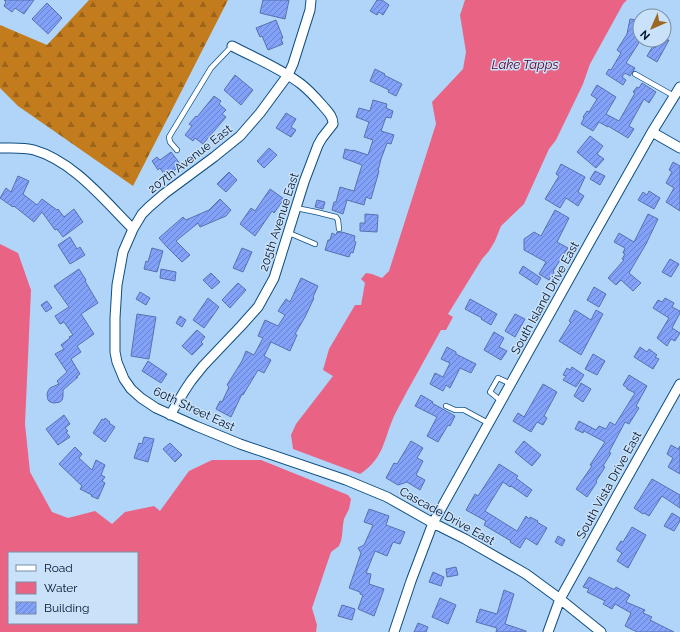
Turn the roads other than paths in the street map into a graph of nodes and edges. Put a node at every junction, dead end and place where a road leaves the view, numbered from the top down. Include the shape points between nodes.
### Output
1 (311, 0) edge
2 (232, 46) joint
3 (635, 74) dead end
4 (288, 75) junction
5 (680, 87) edge
6 (674, 96) junction
7 (652, 132) junction
8 (0, 148) edge
9 (680, 148) edge
10 (177, 150) dead end
11 (296, 208) junction
12 (339, 228) dead end
13 (132, 229) junction
14 (289, 233) junction
15 (315, 244) dead end
16 (511, 384) junction
17 (680, 384) edge
18 (501, 402) junction
19 (446, 406) dead end
20 (170, 415) junction
21 (488, 423) junction
22 (264, 452) joint
23 (433, 523) junction
24 (560, 599) junction
25 (394, 632) edge
26 (548, 632) edge
27 (601, 632) edge

1 - 4 street, 207th Avenue East
2 - 4 street
2 - 10 lane via 211,68 169,137
3 - 6 lane
4 - 11 street, 205th Avenue East via 314,96 333,120 333,124 318,145
4 - 13 street, 207th Avenue East via 240,136 154,202
5 - 6 street, South Island Drive East
6 - 7 street, South Island Drive East
7 - 9 street
7 - 16 street, South Island Drive East
8 - 13 street via 33,150 54,158 74,171
11 - 12 lane via 336,217
11 - 14 street, 205th Avenue East
13 - 20 street, 60th Street East via 117,285 117,362 131,389
14 - 15 lane
14 - 20 street, 205th Avenue East via 274,278 258,306 203,366
16 - 18 street, South Island Drive East
16 - 18 lane via 498,378 490,392
17 - 24 street, South Vista Drive East
18 - 21 street, South Island Drive East
19 - 21 lane via 464,410
20 - 22 street, 60th Street East
21 - 23 street, South Island Drive East
22 - 23 street, Cascade Drive East via 375,491
23 - 24 street, Cascade Drive East via 526,574
23 - 25 street, South Island Drive East
24 - 26 street, South Vista Drive East
24 - 27 street, Cascade Drive East

